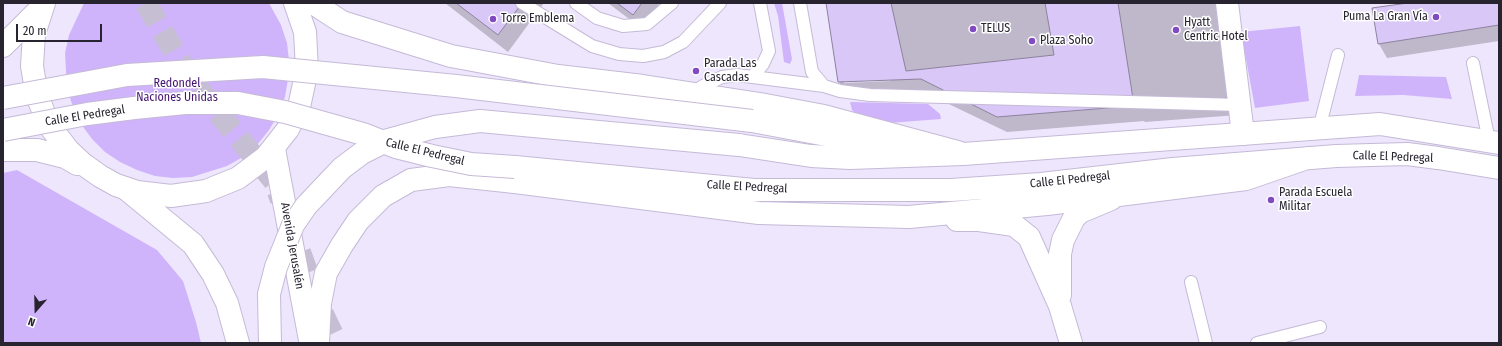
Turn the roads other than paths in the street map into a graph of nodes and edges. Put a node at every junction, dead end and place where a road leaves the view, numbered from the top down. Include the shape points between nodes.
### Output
1 (295, 3) edge
2 (313, 3) edge
3 (522, 3) edge
4 (576, 3) edge
5 (672, 3) edge
6 (720, 3) edge
7 (760, 3) edge
8 (800, 3) edge
9 (1227, 3) edge
10 (43, 4) edge
11 (3, 46) edge
12 (1338, 55) dead end
13 (1473, 63) dead end
14 (752, 77) junction
15 (824, 86) junction
16 (693, 93) junction
17 (3, 98) edge
18 (1240, 105) junction
19 (294, 118) junction
20 (1319, 129) junction
21 (3, 130) edge
22 (1243, 134) junction
23 (1494, 142) edge
24 (274, 148) junction
25 (3, 150) edge
26 (963, 154) junction
27 (1307, 158) junction
28 (1499, 168) edge
29 (100, 176) junction
30 (515, 182) junction
31 (125, 188) junction
32 (1121, 195) junction
33 (909, 218) junction
34 (1191, 282) dead end
35 (1060, 306) junction
36 (1320, 327) dead end
37 (238, 343) edge
38 (270, 343) edge
39 (311, 343) edge
40 (318, 343) edge
41 (1071, 343) edge
42 (1206, 343) edge
43 (1257, 343) edge

1 - 19 main road via 305,32 307,63 304,88
2 - 16 main road via 342,22 451,56 558,76
3 - 6 lane via 592,46 619,54 644,56 664,52 683,42
4 - 5 lane via 597,18 623,26 648,24
7 - 14 lane via 769,51 763,64
8 - 15 lane via 812,72
9 - 18 main road
10 - 11 main road
10 - 29 main road via 36,25 32,55 37,96 49,125 61,142 83,164
12 - 20 lane
13 - 23 lane
14 - 15 lane
14 - 16 lane via 722,77
15 - 18 lane via 870,95
16 - 26 main road via 824,116
17 - 26 main road, bridge via 127,75 263,67 456,86 752,122 896,149
18 - 22 main road
19 - 24 main road
19 - 30 main road via 326,134 427,164
20 - 22 main road
20 - 23 main road via 1380,124
21 - 27 main road, Calle El Pedregal, bridge via 134,108 185,103 238,103 285,112 363,134 396,147 471,164 754,190 951,190 1041,184 1173,169
22 - 26 main road
24 - 31 main road via 257,165 238,178 206,191 160,195
24 - 39 main road, Avenida Jerusalén
25 - 29 main road via 37,150 65,157
26 - 38 main road, bridge via 850,158 480,120 435,127 388,140 362,153 342,168 306,206 294,225 276,267 270,294
27 - 28 main road, Calle El Pedregal via 1407,154
27 - 32 main road via 1246,179
29 - 31 main road
30 - 33 main road via 759,213
30 - 40 main road via 449,175 411,180 383,196 358,221 326,273 320,303
31 - 37 main road via 193,244 213,274 228,304
32 - 33 main road
32 - 35 main road via 1080,212 1074,218 1063,240 1060,254
33 - 35 main road via 943,221 979,220 1014,225 1029,237
34 - 42 lane
35 - 41 main road
36 - 43 lane

